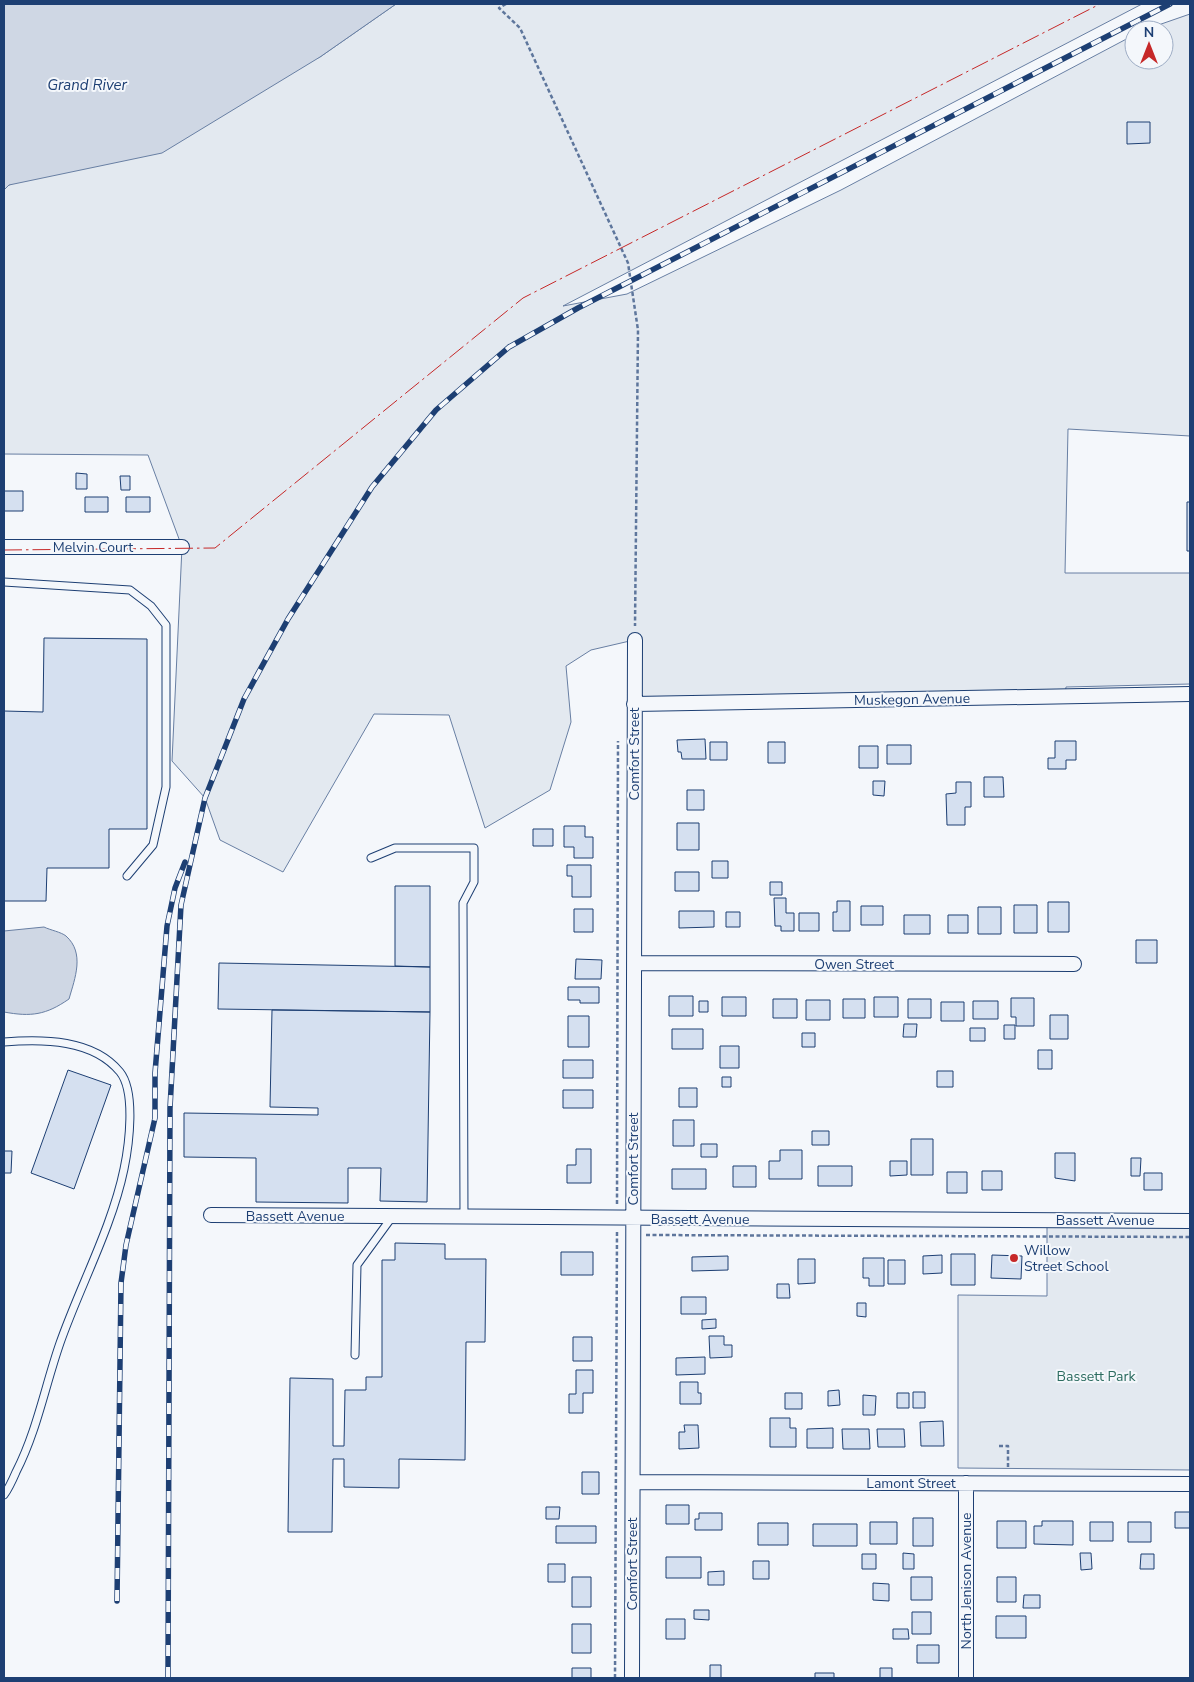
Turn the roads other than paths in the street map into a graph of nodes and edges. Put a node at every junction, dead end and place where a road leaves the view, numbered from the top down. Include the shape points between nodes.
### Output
1 (4, 547) edge
2 (182, 547) dead end
3 (4, 582) edge
4 (635, 640) road end
5 (1190, 694) edge
6 (634, 704) junction
7 (371, 858) dead end
8 (127, 876) dead end
9 (634, 963) junction
10 (1074, 964) dead end
11 (4, 1042) edge
12 (210, 1215) dead end
13 (392, 1217) junction
14 (464, 1217) junction
15 (633, 1219) junction
16 (1190, 1221) edge
17 (355, 1355) dead end
18 (633, 1482) junction
19 (966, 1483) junction
20 (1190, 1484) edge
21 (4, 1495) edge
22 (632, 1678) edge
23 (966, 1678) edge

1 - 2 street, Melvin Court
3 - 8 lane via 130,590 151,606 166,625 166,787 152,845
4 - 6 street, Comfort Street
5 - 6 street, Muskegon Avenue
6 - 9 street, Comfort Street
7 - 14 lane via 396,848 474,848 474,882 464,903
9 - 10 street, Owen Street
9 - 15 street, Comfort Street
11 - 21 lane via 55,1042 98,1053 121,1073 127,1091 130,1126 124,1170 104,1231 60,1343 28,1449
12 - 13 street, Bassett Avenue
13 - 14 street, Bassett Avenue
13 - 17 lane via 357,1265
14 - 15 street, Bassett Avenue
15 - 16 street, Bassett Avenue
15 - 18 street, Comfort Street
18 - 19 street, Lamont Street
18 - 22 street, Comfort Street
19 - 20 street, Lamont Street
19 - 23 street, North Jenison Avenue

